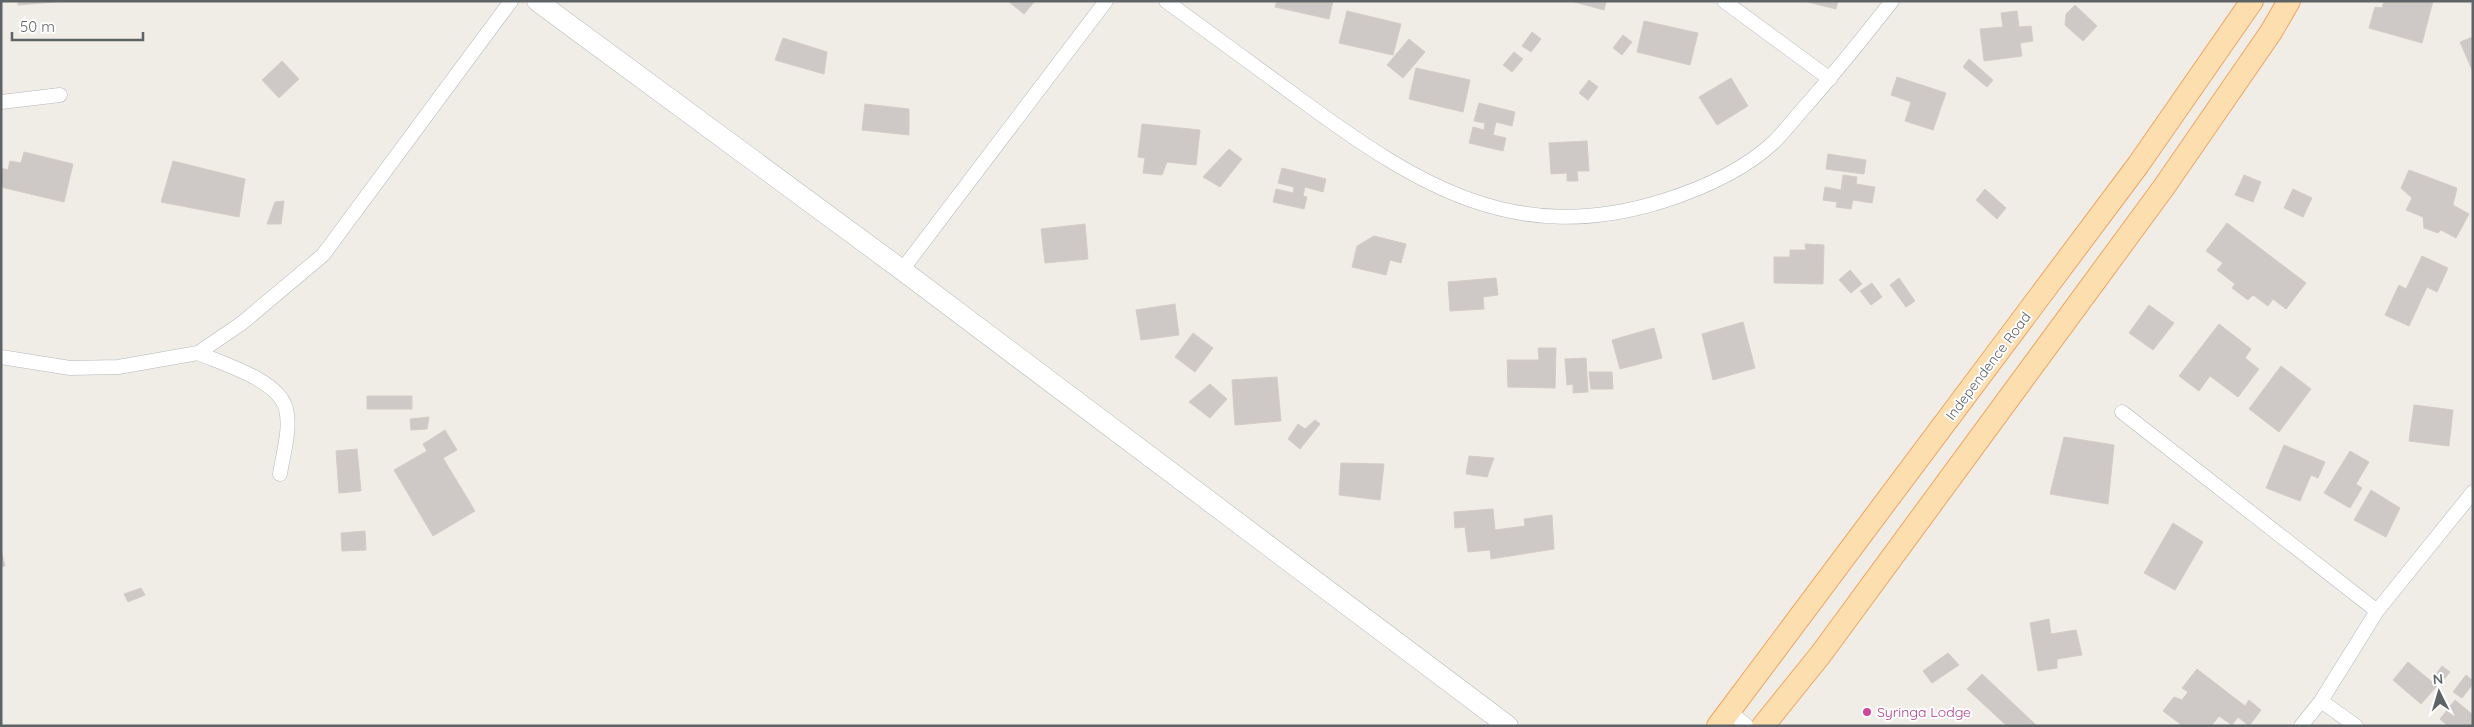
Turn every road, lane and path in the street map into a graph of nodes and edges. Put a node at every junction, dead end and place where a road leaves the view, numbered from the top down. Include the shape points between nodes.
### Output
1 (510, 1) edge
2 (537, 1) edge
3 (1106, 1) edge
4 (1166, 1) edge
5 (1724, 1) edge
6 (1892, 1) edge
7 (2252, 1) edge
8 (2289, 1) edge
9 (1830, 79) junction
10 (60, 95) dead end
11 (1, 102) edge
12 (902, 270) junction
13 (198, 353) junction
14 (1, 357) edge
15 (2122, 412) dead end
16 (280, 474) dead end
17 (2473, 492) edge
18 (2377, 611) junction
19 (2322, 701) junction
20 (1723, 718) edge
21 (1508, 726) edge
22 (1747, 726) edge
23 (1763, 726) edge
24 (2301, 726) edge
25 (2356, 726) edge

1 - 13 street via 323,255 242,323
2 - 12 street
3 - 12 street
4 - 9 street via 1371,149 1429,184 1473,202 1517,214 1601,216 1643,207 1703,186 1746,163 1774,142
5 - 9 street
6 - 9 street
7 - 20 main road, Independence Road via 2138,165
8 - 23 main road via 2164,187 1822,654
10 - 11 street
12 - 21 street
13 - 14 street via 108,367 70,368
13 - 16 street via 264,382 278,392 286,409 287,428
15 - 18 street
17 - 18 street
18 - 19 street
19 - 24 street
19 - 25 street
20 - 22 street

